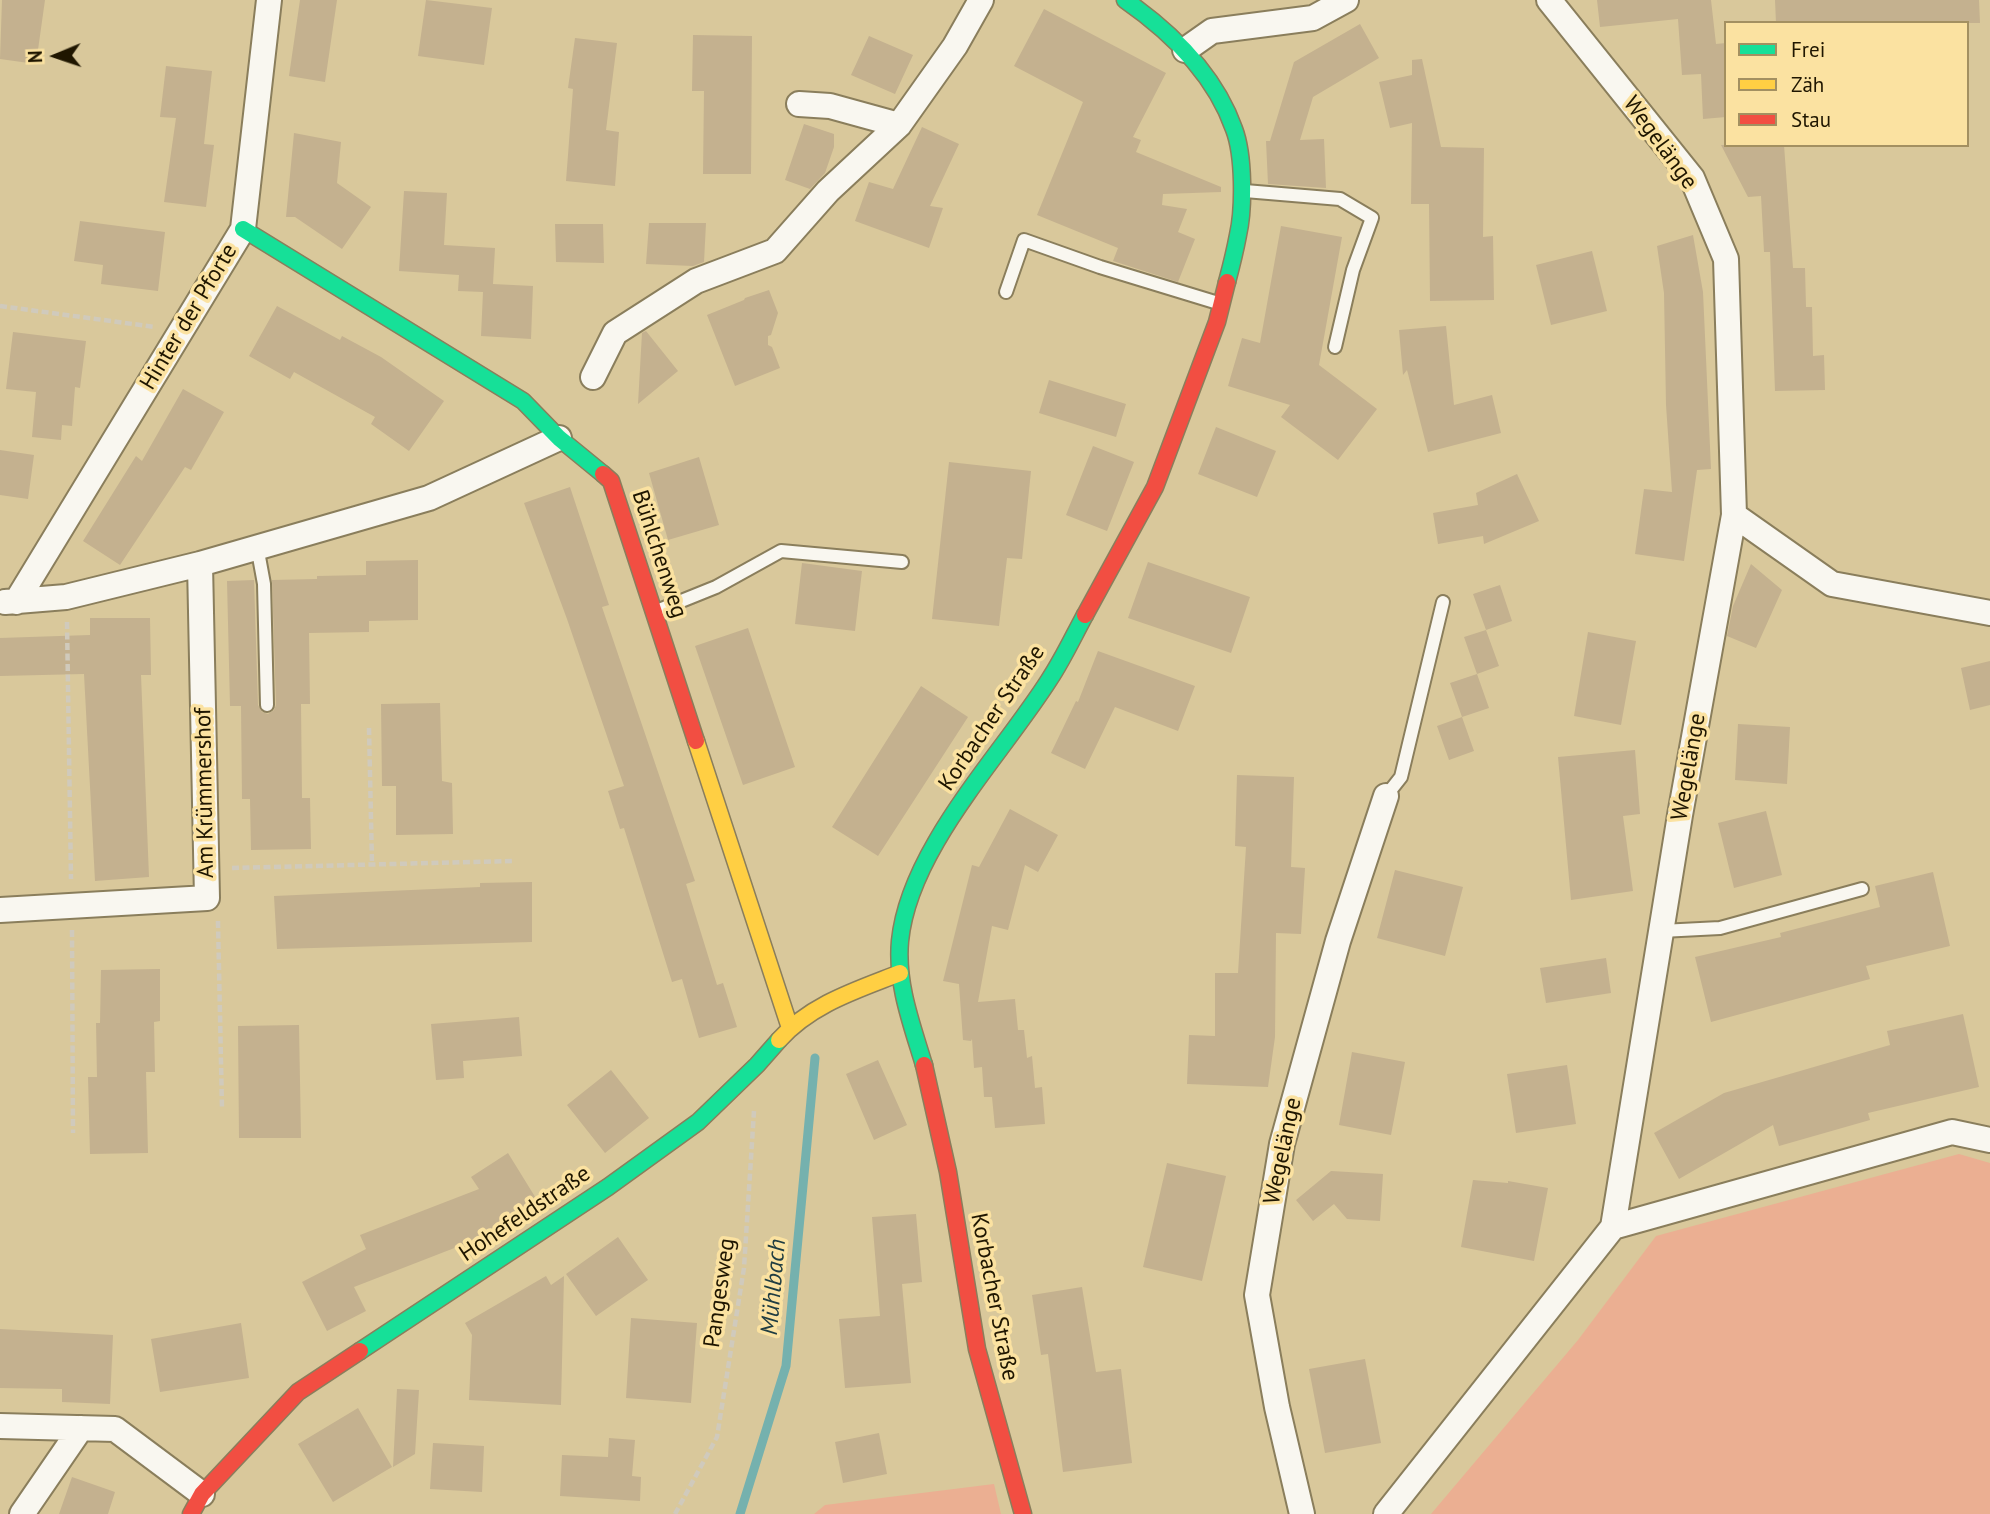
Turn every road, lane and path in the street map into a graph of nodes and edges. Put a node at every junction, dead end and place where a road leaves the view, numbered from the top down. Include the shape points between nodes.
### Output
1 (269, 0) edge
2 (981, 0) edge
3 (1125, 0) edge
4 (1346, 0) edge
5 (1549, 0) edge
6 (1185, 50) junction
7 (799, 104) dead end
8 (899, 125) junction
9 (1241, 191) junction
10 (243, 229) junction
11 (1006, 292) dead end
12 (1222, 304) junction
13 (0, 306) edge
14 (178, 336) junction
15 (1335, 347) dead end
16 (593, 377) dead end
17 (559, 438) junction
18 (1734, 515) junction
19 (257, 546) junction
20 (902, 562) dead end
21 (200, 564) junction
22 (66, 597) junction
23 (8, 602) edge
24 (1443, 602) dead end
25 (654, 612) junction
26 (1990, 613) edge
27 (267, 705) dead end
28 (369, 728) dead end
29 (1386, 796) joint
30 (512, 861) dead end
31 (372, 864) junction
32 (206, 868) junction
33 (1863, 889) dead end
34 (207, 898) junction
35 (71, 906) junction
36 (0, 910) edge
37 (1661, 931) junction
38 (900, 973) junction
39 (790, 1028) junction
40 (757, 1065) junction
41 (222, 1108) dead end
42 (74, 1133) dead end
43 (1990, 1140) edge
44 (1613, 1227) junction
45 (0, 1426) edge
46 (81, 1428) junction
47 (196, 1504) edge
48 (22, 1514) edge
49 (676, 1514) edge
50 (1023, 1514) edge
51 (1302, 1514) edge
52 (1386, 1514) edge

1 - 10 street, Hinter der Pforte
2 - 8 street
3 - 6 street, Korbacher Straße
4 - 6 street via 1313,18 1212,31
5 - 18 street, Wegelänge via 1692,178 1726,259
6 - 9 street, Korbacher Straße via 1213,86 1235,130
7 - 8 street via 830,106
8 - 16 street via 828,191 775,251 696,281 615,333
9 - 12 street, Korbacher Straße via 1239,233
9 - 15 lane via 1340,199 1372,218 1353,270
10 - 14 street, Hinter der Pforte
10 - 17 street, Bühlchenweg via 523,401
11 - 12 lane via 1024,240
12 - 38 street, Korbacher Straße via 1155,487 1050,679 933,845 908,900
13 - 14 path via 162,328
14 - 23 street, Hinter der Pforte
17 - 19 street via 429,498
17 - 25 street, Bühlchenweg via 611,481
18 - 26 street via 1832,584
18 - 37 street, Wegelänge
19 - 21 street
19 - 27 lane via 264,584
20 - 25 lane via 781,551 716,587
21 - 22 street
21 - 32 street, Am Krümmershof
22 - 23 street
22 - 35 path
24 - 29 lane via 1401,777
25 - 39 street, Bühlchenweg
28 - 31 path
29 - 51 street, Wegelänge via 1338,941 1282,1144 1256,1295
30 - 31 path
31 - 32 path
32 - 34 street, Am Krümmershof
33 - 37 lane via 1720,928
34 - 35 street, Am Krümmershof
34 - 41 path via 218,917
35 - 36 street, Am Krümmershof
35 - 42 path
37 - 44 street, Wegelänge
38 - 39 street, Hohefeldstraße via 826,1003
38 - 50 street, Korbacher Straße via 948,1172 977,1349
39 - 40 street, Hohefeldstraße
40 - 47 street, Hohefeldstraße via 698,1122 608,1187 298,1392
40 - 49 path, Pangesweg via 744,1268 717,1437
43 - 44 street via 1952,1132
44 - 52 street, Wegelänge
45 - 46 street
46 - 47 street via 115,1429
46 - 48 street

